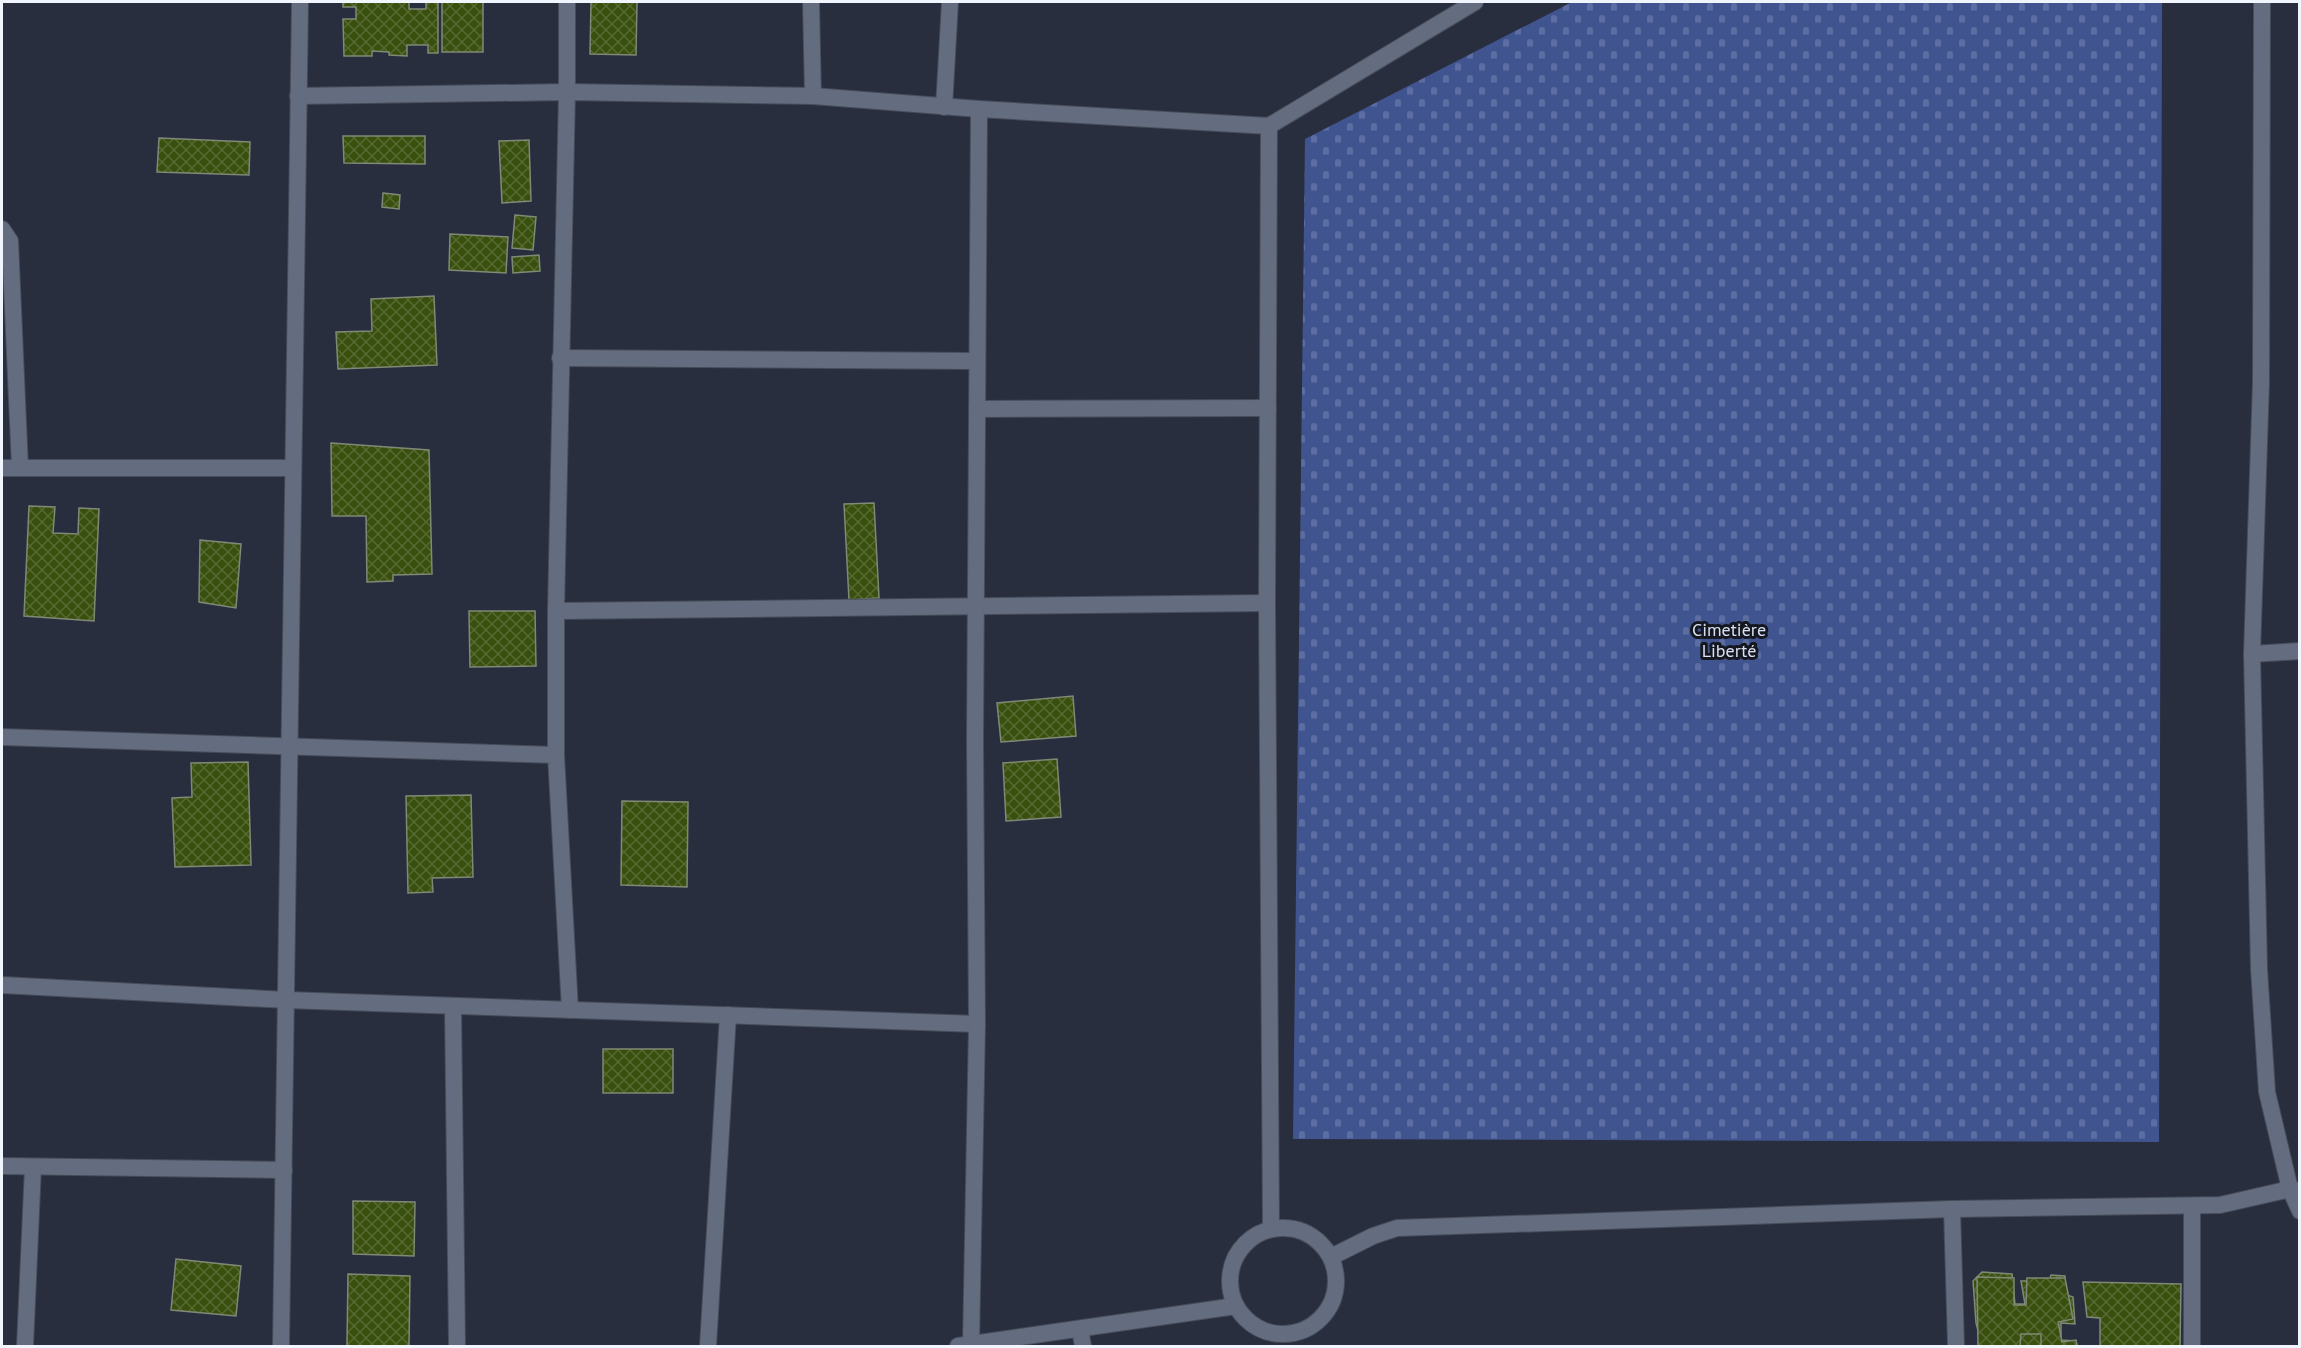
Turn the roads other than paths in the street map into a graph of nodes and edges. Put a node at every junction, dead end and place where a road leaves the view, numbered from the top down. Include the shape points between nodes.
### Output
1 (300, 2) edge
2 (567, 2) edge
3 (812, 2) edge
4 (950, 2) edge
5 (1475, 2) edge
6 (2262, 2) edge
7 (567, 92) junction
8 (298, 96) junction
9 (813, 96) junction
10 (944, 107) junction
11 (979, 109) junction
12 (1269, 126) junction
13 (2, 229) edge
14 (560, 358) junction
15 (978, 361) junction
16 (1268, 408) junction
17 (977, 409) junction
18 (2, 468) edge
19 (20, 468) junction
20 (294, 468) junction
21 (1267, 603) junction
22 (976, 607) junction
23 (556, 611) junction
24 (2300, 651) edge
25 (2252, 654) junction
26 (2, 737) edge
27 (288, 747) junction
28 (556, 755) junction
29 (2, 985) edge
30 (286, 1000) junction
31 (453, 1006) junction
32 (570, 1010) junction
33 (728, 1015) junction
34 (977, 1024) junction
35 (2, 1166) edge
36 (33, 1167) junction
37 (284, 1170) junction
38 (2295, 1190) edge
39 (2192, 1206) junction
40 (1952, 1209) junction
41 (2300, 1210) edge
42 (1271, 1229) junction
43 (1331, 1257) junction
44 (1236, 1306) junction
45 (1082, 1339) edge
46 (1298, 1340) edge
47 (965, 1346) edge
48 (25, 1347) edge
49 (282, 1347) edge
50 (457, 1347) edge
51 (708, 1347) edge
52 (1956, 1347) edge
53 (2192, 1347) edge

1 - 8 street
2 - 7 street
3 - 9 street
4 - 10 street
5 - 12 street
6 - 25 street via 2260,382
7 - 8 street
7 - 9 street
7 - 14 street
8 - 20 street
9 - 10 street
10 - 11 street
11 - 12 street
11 - 15 street
12 - 16 street
13 - 19 street via 10,241
14 - 15 street
14 - 23 street
15 - 17 street
16 - 17 street
16 - 21 street
17 - 22 street
18 - 19 street
19 - 20 street
20 - 27 street
21 - 22 street
21 - 42 street
22 - 23 street
22 - 34 street
23 - 28 street
24 - 25 street
25 - 38 street via 2259,969 2267,1092
26 - 27 street
27 - 28 street
27 - 30 street
28 - 32 street
29 - 30 street
30 - 31 street
30 - 37 street
31 - 32 street
31 - 50 street
32 - 33 street
33 - 34 street
33 - 51 street
34 - 47 street
35 - 36 street
36 - 37 street
36 - 48 street
37 - 49 street
38 - 39 street via 2220,1205
38 - 41 street
39 - 40 street
39 - 53 street
40 - 43 street via 1397,1228
40 - 52 street
42 - 43 street via 1286,1228 1312,1236
42 - 44 street via 1247,1242 1235,1259 1230,1279
43 - 46 street via 1337,1284 1335,1298 1329,1310
44 - 45 street
44 - 46 street via 1254,1327
45 - 47 street

